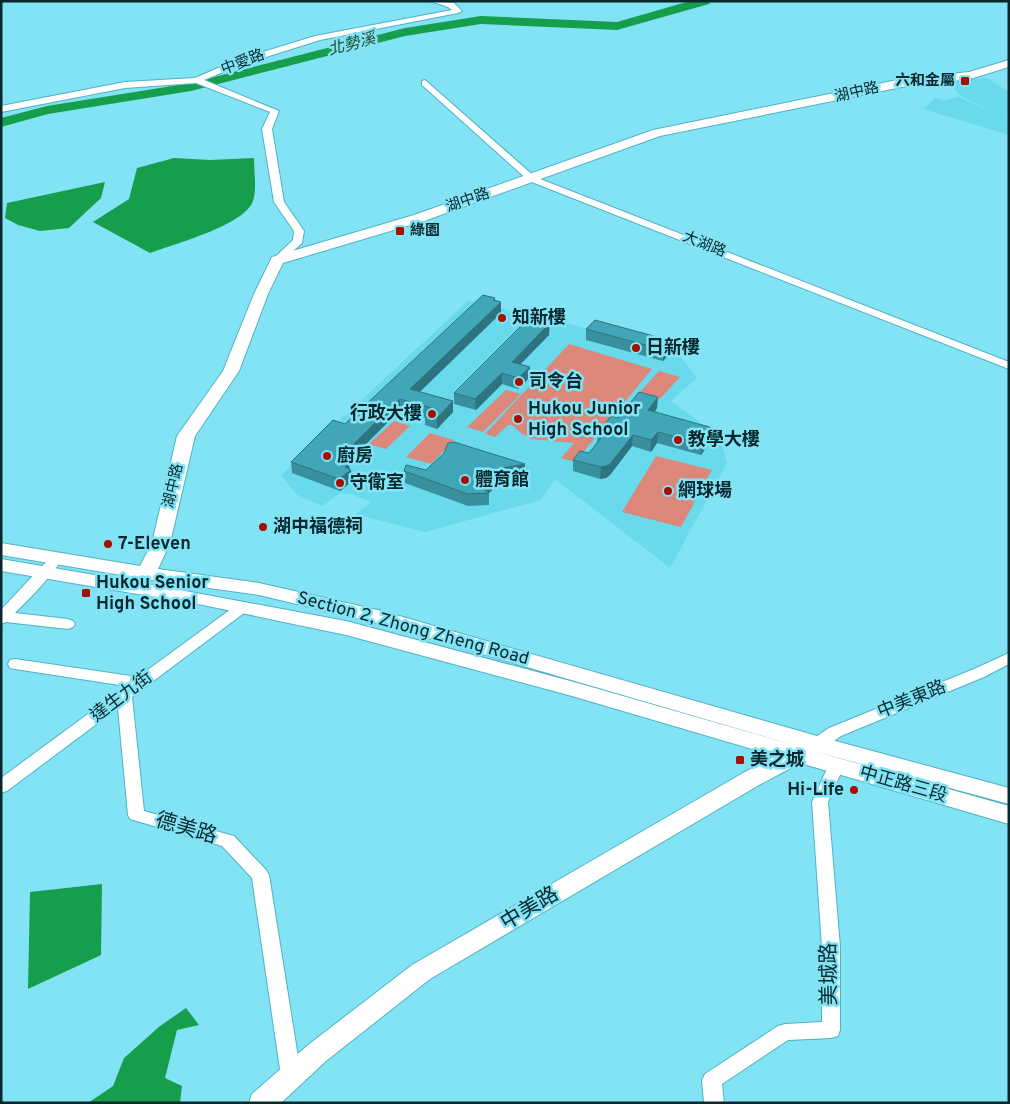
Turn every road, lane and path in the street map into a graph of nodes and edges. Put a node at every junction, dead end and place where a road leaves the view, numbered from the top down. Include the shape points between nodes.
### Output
1 (434, 1) edge
2 (1009, 63) edge
3 (197, 80) junction
4 (425, 83) dead end
5 (1, 109) edge
6 (532, 179) junction
7 (277, 260) junction
8 (1009, 366) edge
9 (1, 549) edge
10 (1, 565) edge
11 (51, 565) junction
12 (140, 580) junction
13 (244, 607) junction
14 (2, 618) edge
15 (68, 624) dead end
16 (1009, 658) edge
17 (15, 664) dead end
18 (141, 682) junction
19 (124, 694) junction
20 (808, 750) junction
21 (836, 766) junction
22 (5, 782) edge
23 (1009, 796) edge
24 (1009, 815) edge
25 (291, 1076) junction
26 (262, 1103) edge
27 (714, 1103) edge

1 - 3 street, 中愛路 via 450,4 458,10 318,38 237,63
2 - 6 street, 湖中路 via 970,75 902,83 657,133
3 - 5 street, 中愛路 via 126,85
3 - 7 street via 275,111 268,129 279,202 299,231 298,241
4 - 6 street, 大湖路
6 - 7 street, 湖中路 via 419,218
6 - 8 street, 大湖路
7 - 12 street, 湖中路 via 231,371 186,436 161,543
9 - 11 street, Section 2, Zhong Zheng Road
10 - 11 street, Section 2, Zhong Zheng Road
11 - 12 street, Section 2, Zhong Zheng Road
11 - 14 street
12 - 13 street, Section 2, Zhong Zheng Road
12 - 20 main road, Section 2, Zhong Zheng Road via 259,589 382,618
13 - 18 street, 達生九街
13 - 20 street, Section 2, Zhong Zheng Road via 346,628
14 - 15 street
16 - 20 street, 中美東路 via 835,732
17 - 18 street
18 - 19 street, 達生九街
19 - 22 street, 達生九街
19 - 25 street, 德美路 via 136,815 228,841 260,876
20 - 21 street, 中正路三段
20 - 23 street
20 - 25 street, 中美路 via 751,779 421,972
21 - 24 street, 中正路三段
21 - 27 street, 美城路 via 820,802 830,938 831,1030 785,1032 712,1080
25 - 26 street, 中美路

